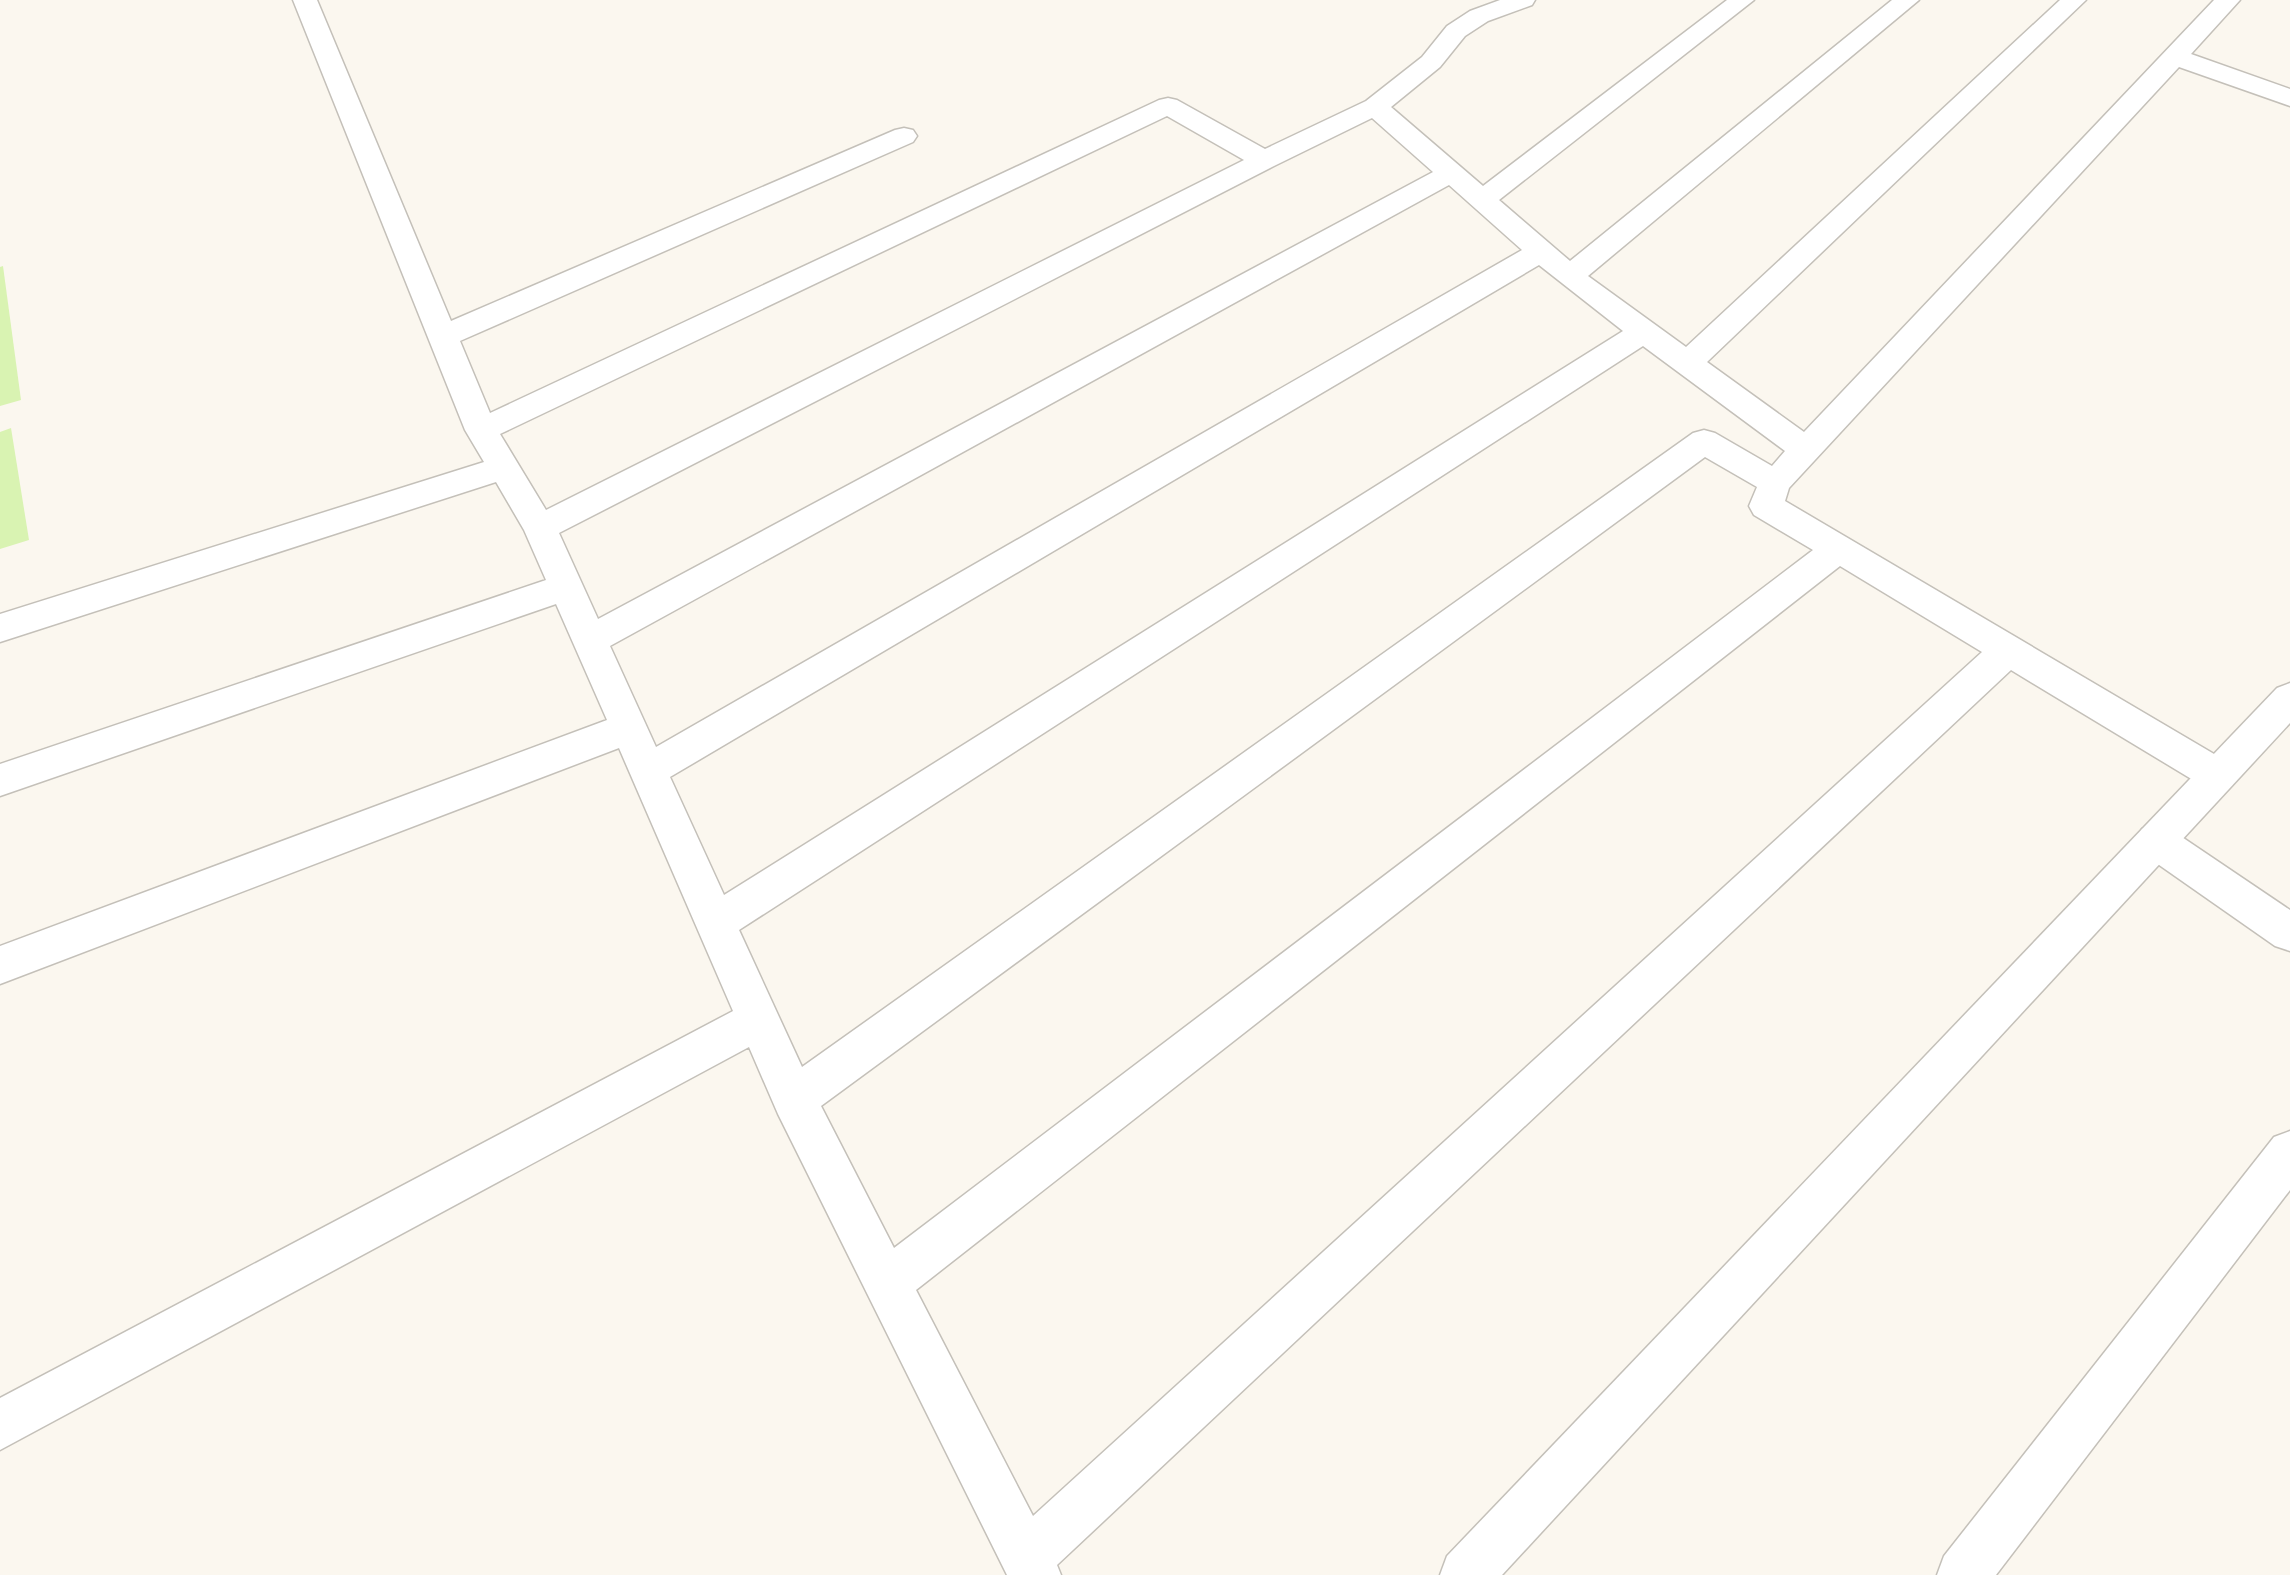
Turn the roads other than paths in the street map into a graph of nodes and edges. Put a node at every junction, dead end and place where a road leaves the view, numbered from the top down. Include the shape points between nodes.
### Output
1 (305, 0) edge
2 (1523, 0) edge
3 (1742, 0) edge
4 (1907, 0) edge
5 (2074, 0) edge
6 (2228, 0) edge
7 (2175, 57) junction
8 (2290, 98) edge
9 (1374, 107) junction
10 (904, 136) dead end
11 (1264, 160) junction
12 (1451, 173) junction
13 (1482, 200) junction
14 (1541, 251) junction
15 (1570, 276) junction
16 (1644, 331) junction
17 (443, 336) junction
18 (1688, 363) junction
19 (481, 430) junction
20 (1806, 450) junction
21 (502, 468) junction
22 (1775, 483) junction
23 (540, 527) junction
24 (1838, 549) junction
25 (566, 587) junction
26 (0, 628) edge
27 (590, 640) junction
28 (2008, 650) junction
29 (2290, 698) edge
30 (629, 728) junction
31 (648, 771) junction
32 (2217, 775) junction
33 (0, 780) edge
34 (2156, 841) junction
35 (715, 923) junction
36 (2290, 933) edge
37 (0, 965) edge
38 (759, 1020) junction
39 (794, 1099) junction
40 (2290, 1153) edge
41 (887, 1283) junction
42 (0, 1426) edge
43 (1031, 1567) edge
44 (1466, 1575) edge
45 (1963, 1575) edge

1 - 17 street
2 - 9 street via 1479,16 1456,31 1431,62
3 - 13 street
4 - 15 street
5 - 18 street
6 - 7 street
7 - 8 street
7 - 20 street
9 - 11 street
9 - 12 street
10 - 17 street
11 - 19 street via 1168,106
11 - 23 street
12 - 13 street
12 - 27 street
13 - 14 street
14 - 15 street
14 - 31 street
15 - 16 street
16 - 18 street
16 - 35 street
17 - 19 street
18 - 20 street
19 - 21 street
20 - 22 street
21 - 23 street
21 - 26 street
22 - 24 street via 1766,506
22 - 39 street via 1704,441
23 - 25 street
24 - 28 street
24 - 41 street
25 - 27 street
25 - 33 street
27 - 30 street
28 - 32 street
28 - 43 street
29 - 32 street
30 - 31 street
30 - 37 street
31 - 35 street
32 - 34 street
34 - 36 street
34 - 44 street
35 - 38 street
38 - 39 street
38 - 42 street
39 - 41 street
40 - 45 street
41 - 43 street

